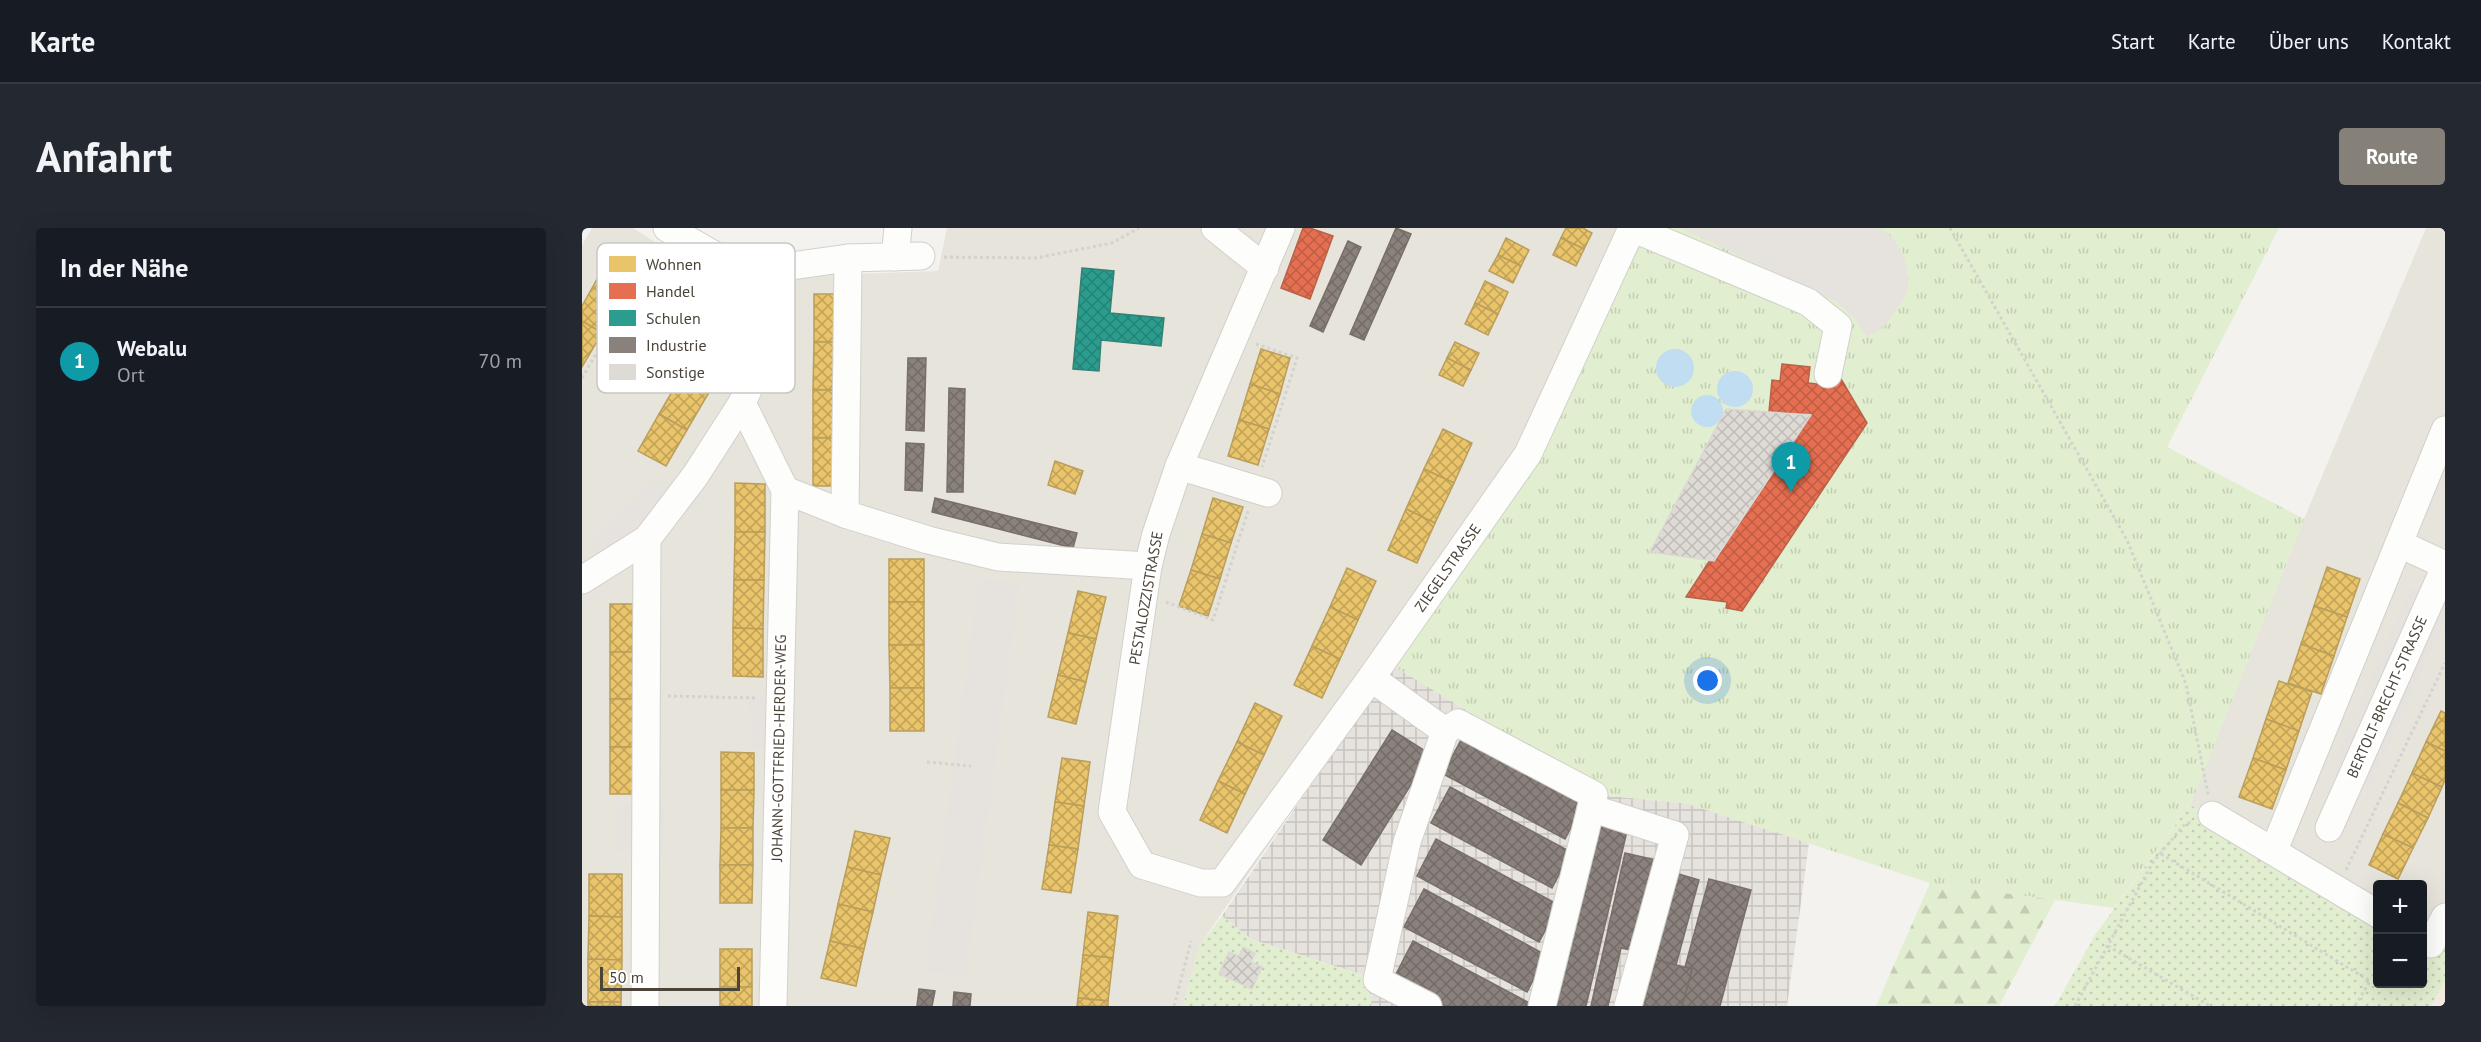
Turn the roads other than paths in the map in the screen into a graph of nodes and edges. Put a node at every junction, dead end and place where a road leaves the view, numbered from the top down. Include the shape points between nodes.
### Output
1 (898, 228) edge
2 (1215, 228) edge
3 (1281, 228) edge
4 (1632, 228) edge
5 (668, 229) edge
6 (693, 243) edge
7 (848, 258) junction
8 (795, 265) edge
9 (1265, 268) junction
10 (1828, 374) dead end
11 (747, 393) edge
12 (742, 403) junction
13 (2445, 430) edge
14 (1179, 466) junction
15 (785, 490) junction
16 (1268, 493) dead end
17 (845, 514) junction
18 (647, 538) junction
19 (2400, 544) junction
20 (1148, 566) junction
21 (2445, 566) edge
22 (582, 580) edge
23 (1371, 678) junction
24 (1445, 731) junction
25 (1591, 808) junction
26 (2212, 815) road end
27 (2329, 828) dead end
28 (2274, 850) junction
29 (1222, 883) joint
30 (2373, 911) edge
31 (2445, 917) edge
32 (2433, 946) edge
33 (645, 1006) edge
34 (773, 1006) edge
35 (1428, 1006) edge
36 (1542, 1006) edge
37 (1628, 1006) edge

1 - 7 street via 908,257
2 - 9 street
3 - 9 street, PESTALOZZISTRASSE
4 - 10 street via 1808,302 1838,326
4 - 23 street, ZIEGELSTRASSE via 1528,454
5 - 6 street
7 - 8 street
7 - 17 street
9 - 14 street, PESTALOZZISTRASSE
11 - 12 street
12 - 15 street
12 - 18 street via 695,476
13 - 19 street
14 - 16 street
14 - 20 street, PESTALOZZISTRASSE
15 - 17 street
15 - 34 street, JOHANN-GOTTFRIED-HERDER-WEG
17 - 20 street via 998,557
18 - 22 street
18 - 33 street
19 - 21 street
19 - 28 street
20 - 29 street, PESTALOZZISTRASSE via 1112,812 1142,865 1201,883
21 - 27 street, BERTOLT-BRECHT-STRASSE
23 - 24 street
23 - 29 street, ZIEGELSTRASSE
24 - 25 street via 1458,723 1594,795
24 - 35 street via 1407,842 1377,980
25 - 36 street
25 - 37 street via 1675,835
26 - 28 street
28 - 30 street
31 - 32 street

